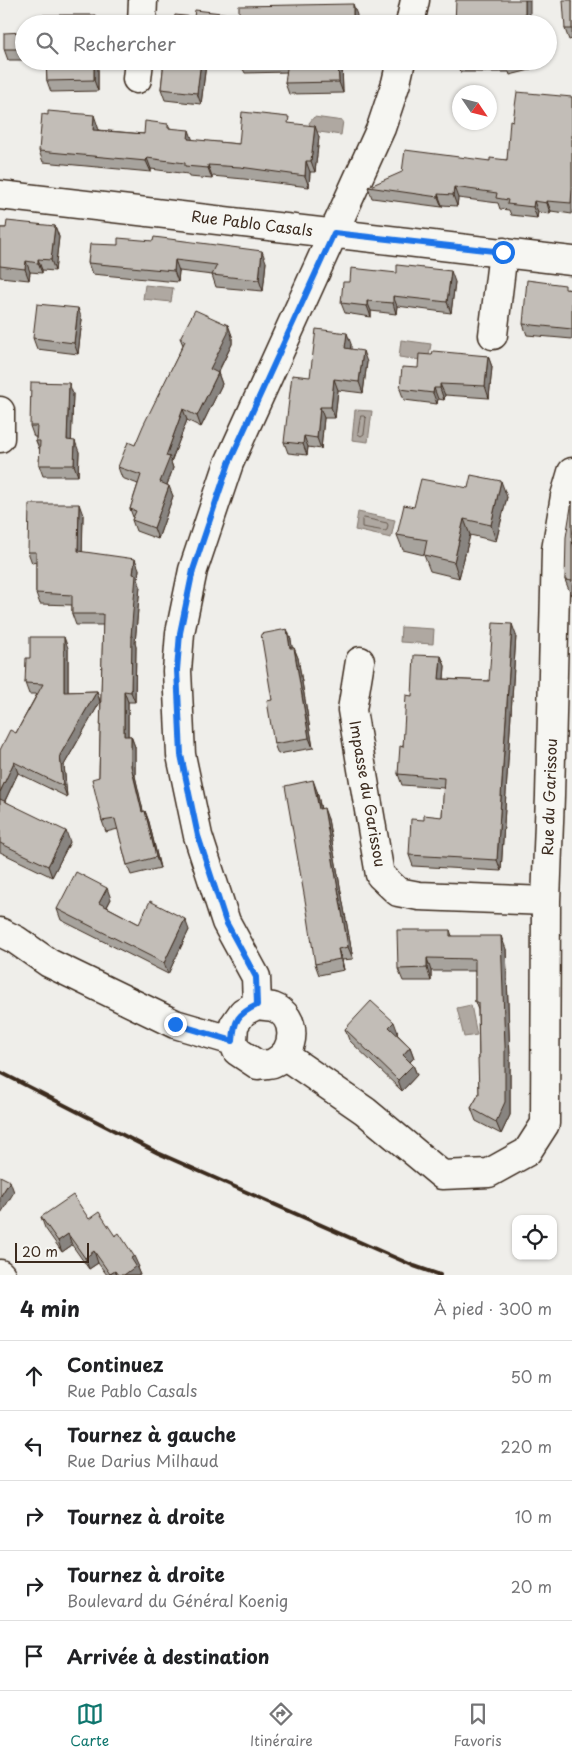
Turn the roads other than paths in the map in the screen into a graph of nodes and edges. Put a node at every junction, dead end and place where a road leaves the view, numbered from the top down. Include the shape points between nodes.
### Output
1 (143, 0) edge
2 (415, 0) edge
3 (142, 15) edge
4 (412, 15) edge
5 (399, 70) edge
6 (0, 195) edge
7 (334, 233) junction
8 (503, 252) junction
9 (572, 261) edge
10 (493, 335) dead end
11 (0, 411) edge
12 (0, 438) edge
13 (572, 472) edge
14 (360, 661) dead end
15 (546, 901) junction
16 (0, 932) edge
17 (257, 1005) junction
18 (233, 1041) junction
19 (284, 1055) junction

1 - 3 street
2 - 4 street
5 - 7 street via 381,128
6 - 7 street, Rue Pablo Casals
7 - 8 street, Rue Pablo Casals
7 - 17 street via 229,463 193,570 180,633 177,670 181,755 198,836 226,922 256,977
8 - 9 street, Rue Pablo Casals
8 - 10 street
11 - 12 street
13 - 15 street, Rue du Garissou via 556,550
14 - 15 street, Impasse du Garissou via 352,710 380,875 398,892 405,894
15 - 19 street, Rue du Garissou via 545,1124 527,1152 489,1173 442,1176 365,1110
16 - 18 street via 49,963 175,1024
17 - 18 street via 243,1012 234,1025
17 - 19 street via 274,1007 286,1017 292,1033
18 - 19 street via 236,1051 258,1065 272,1063

